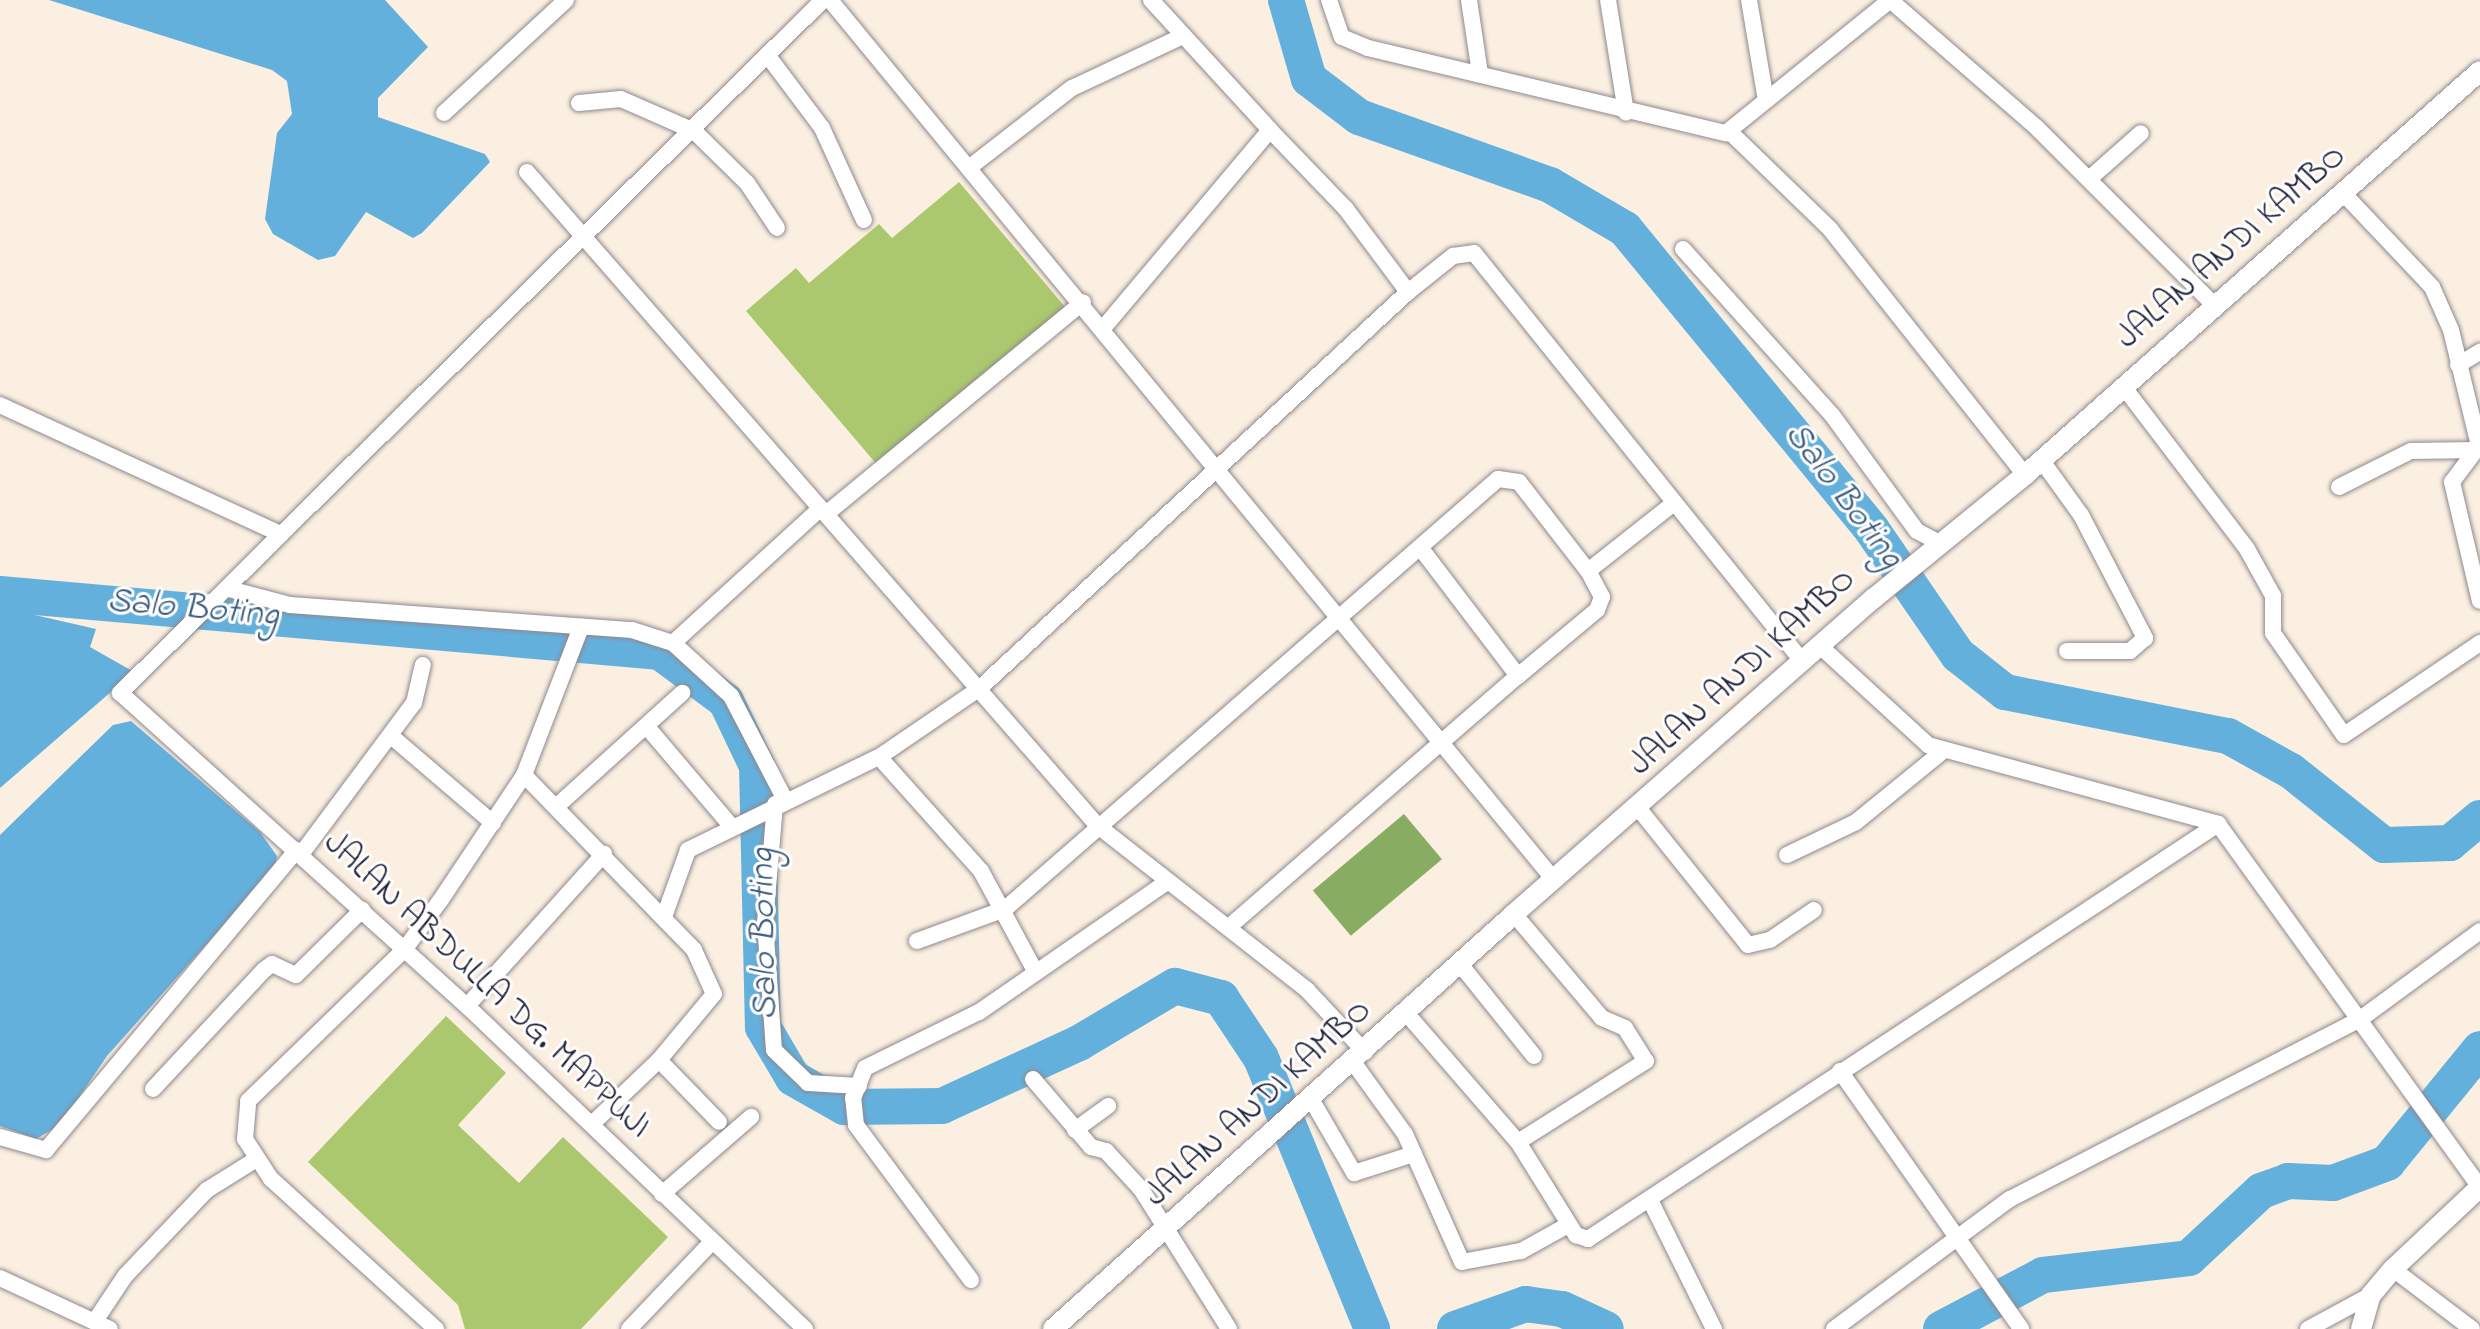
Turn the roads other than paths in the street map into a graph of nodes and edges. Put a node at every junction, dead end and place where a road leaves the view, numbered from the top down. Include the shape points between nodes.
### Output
1 (566, 0) edge
2 (823, 0) edge
3 (830, 0) edge
4 (1151, 0) edge
5 (1329, 0) edge
6 (1469, 0) edge
7 (1608, 0) edge
8 (1749, 0) edge
9 (1890, 0) edge
10 (1183, 36) junction
11 (768, 56) junction
12 (2480, 71) edge
13 (1480, 74) junction
14 (1766, 101) junction
15 (579, 103) dead end
16 (444, 113) dead end
17 (1626, 113) junction
18 (1270, 130) junction
19 (694, 131) junction
20 (1730, 132) junction
21 (2141, 133) dead end
22 (970, 167) junction
23 (527, 172) dead end
24 (2089, 179) junction
25 (2345, 195) junction
26 (864, 220) dead end
27 (777, 228) dead end
28 (586, 234) junction
29 (1683, 249) dead end
30 (1408, 292) junction
31 (1083, 302) junction
32 (2215, 306) junction
33 (1104, 327) junction
34 (2480, 352) edge
35 (2458, 365) junction
36 (2123, 386) junction
37 (0, 405) edge
38 (2478, 450) edge
39 (2042, 461) junction
40 (1217, 465) junction
41 (2025, 475) junction
42 (2339, 487) dead end
43 (1674, 503) junction
44 (824, 511) junction
45 (281, 534) junction
46 (1934, 547) junction
47 (1422, 550) junction
48 (1588, 571) junction
49 (227, 592) junction
50 (2480, 601) edge
51 (1345, 618) junction
52 (580, 631) junction
53 (673, 643) junction
54 (2480, 643) edge
55 (1820, 646) junction
56 (2067, 651) dead end
57 (1802, 661) junction
58 (423, 665) dead end
59 (1518, 676) junction
60 (980, 688) junction
61 (682, 693) dead end
62 (648, 728) junction
63 (391, 736) junction
64 (1444, 741) junction
65 (1943, 751) junction
66 (879, 757) junction
67 (524, 775) junction
68 (776, 803) junction
69 (557, 806) junction
70 (1639, 809) junction
71 (493, 823) junction
72 (738, 824) junction
73 (2218, 824) junction
74 (1098, 826) junction
75 (300, 852) junction
76 (604, 854) junction
77 (1787, 855) dead end
78 (1554, 880) junction
79 (1167, 882) junction
80 (1005, 909) junction
81 (362, 910) junction
82 (1814, 910) dead end
83 (665, 914) junction
84 (1514, 914) junction
85 (1230, 926) junction
86 (2480, 931) edge
87 (917, 941) dead end
88 (404, 950) junction
89 (1460, 964) junction
90 (1034, 969) junction
91 (467, 1006) junction
92 (1407, 1014) junction
93 (2359, 1020) junction
94 (1534, 1056) dead end
95 (1359, 1057) junction
96 (659, 1060) junction
97 (1840, 1071) junction
98 (1033, 1079) dead end
99 (153, 1089) dead end
100 (856, 1092) junction
101 (1311, 1099) junction
102 (1108, 1106) dead end
103 (751, 1117) dead end
104 (719, 1122) dead end
105 (592, 1124) junction
106 (1075, 1130) junction
107 (0, 1137) edge
108 (1518, 1142) junction
109 (1414, 1154) junction
110 (255, 1160) junction
111 (2480, 1187) edge
112 (662, 1194) junction
113 (1650, 1200) junction
114 (1568, 1225) junction
115 (1169, 1228) junction
116 (1955, 1234) junction
117 (711, 1243) junction
118 (2393, 1269) junction
119 (0, 1278) edge
120 (971, 1280) dead end
121 (2371, 1295) junction
122 (102, 1325) edge
123 (436, 1329) edge
124 (629, 1329) edge
125 (805, 1329) edge
126 (1053, 1329) edge
127 (1229, 1329) edge
128 (1714, 1329) edge
129 (1834, 1329) edge
130 (2021, 1329) edge
131 (2308, 1329) edge
132 (2361, 1329) edge
133 (2472, 1329) edge

1 - 16 street
2 - 11 street
3 - 22 street
4 - 10 street
5 - 13 street via 1334,25 1350,41
6 - 13 street
7 - 17 street
8 - 14 street
9 - 14 street
9 - 24 street
10 - 18 street
10 - 22 street via 1072,88
11 - 19 street
11 - 26 street via 822,128
12 - 25 street, JALAN ANDI KAMBO
13 - 17 street
14 - 20 street
15 - 19 street via 621,99
17 - 20 street
18 - 30 street via 1346,209
18 - 33 street
19 - 27 street via 747,183
19 - 28 street
20 - 41 street via 1830,229
21 - 24 street
22 - 31 street
23 - 28 street
24 - 32 street
25 - 32 street, JALAN ANDI KAMBO
25 - 35 street via 2432,287
28 - 44 street
28 - 45 street
29 - 46 street via 1832,415
30 - 40 street
30 - 43 street via 1461,252 1474,253
31 - 33 street
31 - 44 street
32 - 36 street, JALAN ANDI KAMBO
33 - 40 street
34 - 35 street
35 - 38 street
36 - 39 street, JALAN ANDI KAMBO
36 - 54 street via 2247,549 2273,596 2273,633 2344,735
37 - 45 street
38 - 42 street via 2411,451
38 - 50 street via 2452,482
39 - 41 street, JALAN ANDI KAMBO
39 - 56 street via 2144,629 2141,645 2130,651
40 - 51 street
40 - 60 street
41 - 46 street, JALAN ANDI KAMBO
43 - 48 street
43 - 57 street
44 - 53 street
44 - 60 street
45 - 49 street
46 - 55 street, JALAN ANDI KAMBO
47 - 48 street via 1506,476 1532,496
47 - 51 street
47 - 59 street
48 - 59 street via 1602,597 1597,610
49 - 52 street via 290,605
49 - 75 street, JALAN ABDULLA DG. MAPPUJI via 120,693
51 - 64 street
51 - 74 street
52 - 53 street via 632,630
52 - 67 street
53 - 68 street via 731,696
55 - 57 street, JALAN ANDI KAMBO
55 - 65 street via 1918,739
57 - 70 street, JALAN ANDI KAMBO
58 - 63 street via 414,703
59 - 64 street
60 - 66 street
60 - 74 street
61 - 62 street
62 - 69 street
62 - 72 street
63 - 71 street
63 - 75 street
64 - 78 street
64 - 85 street
65 - 73 street
65 - 77 street via 1856,822
66 - 68 street
66 - 80 street via 955,838
67 - 69 street
67 - 71 street
68 - 72 street
68 - 100 street via 765,922 772,1041 808,1083
69 - 76 street
70 - 78 street, JALAN ANDI KAMBO
70 - 82 street via 1748,945 1770,940
71 - 88 street
72 - 83 street via 683,854
73 - 93 street
73 - 97 street
74 - 79 street
74 - 80 street
75 - 81 street, JALAN ABDULLA DG. MAPPUJI
75 - 107 street via 46,1150
76 - 83 street
76 - 91 street
78 - 84 street, JALAN ANDI KAMBO
79 - 85 street
79 - 90 street
80 - 87 street
80 - 90 street
81 - 88 street, JALAN ABDULLA DG. MAPPUJI
81 - 99 street via 296,975 276,965 264,970
83 - 96 street via 694,950 714,994
84 - 89 street, JALAN ANDI KAMBO
84 - 108 street via 1602,1018 1625,1028 1646,1061
85 - 95 street
86 - 93 street
88 - 91 street, JALAN ABDULLA DG. MAPPUJI
88 - 110 street via 264,1079 244,1121
89 - 92 street, JALAN ANDI KAMBO
89 - 94 street
90 - 100 street via 952,1028 865,1068
91 - 105 street, JALAN ABDULLA DG. MAPPUJI
92 - 95 street, JALAN ANDI KAMBO
92 - 108 street
93 - 111 street
93 - 116 street via 2069,1163
95 - 101 street, JALAN ANDI KAMBO
95 - 109 street
96 - 104 street
96 - 105 street
97 - 113 street
97 - 116 street
98 - 106 street
100 - 120 street via 856,1125
101 - 109 street via 1354,1173
101 - 115 street, JALAN ANDI KAMBO
102 - 106 street
103 - 112 street
105 - 112 street, JALAN ABDULLA DG. MAPPUJI
106 - 115 street via 1106,1151
108 - 114 street
109 - 114 street via 1462,1262 1521,1251
110 - 122 street via 207,1190 125,1276
110 - 123 street
111 - 118 street
112 - 117 street, JALAN ABDULLA DG. MAPPUJI
113 - 114 street via 1588,1239
113 - 128 street
115 - 126 street, JALAN ANDI KAMBO
115 - 127 street
116 - 129 street
116 - 130 street
117 - 124 street
117 - 125 street, JALAN ABDULLA DG. MAPPUJI
118 - 121 street
118 - 133 street
119 - 122 street
121 - 131 street
121 - 132 street

